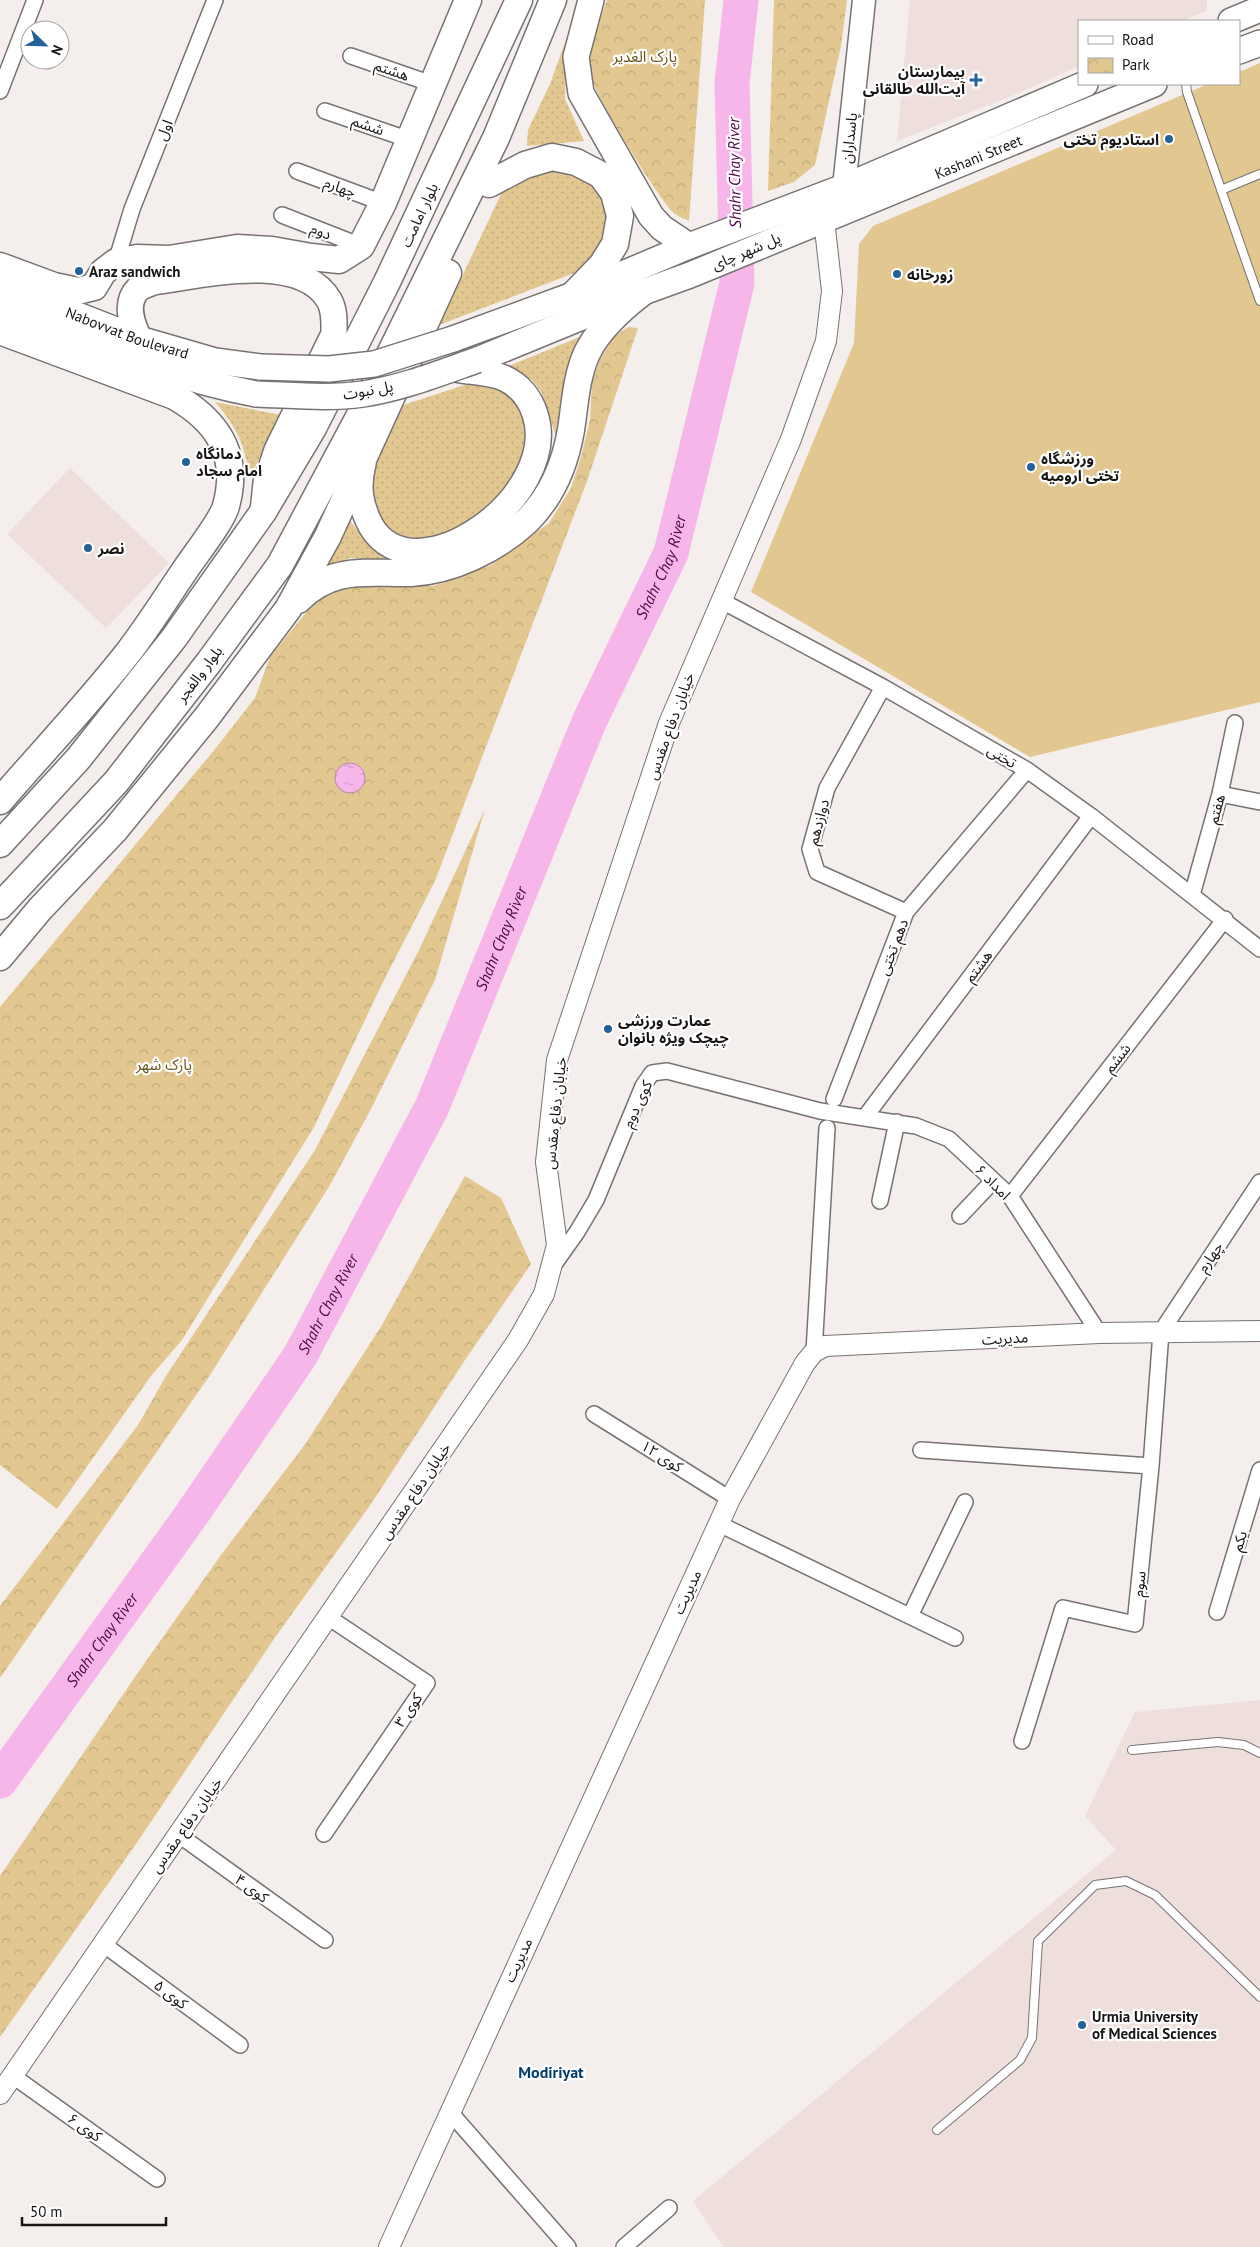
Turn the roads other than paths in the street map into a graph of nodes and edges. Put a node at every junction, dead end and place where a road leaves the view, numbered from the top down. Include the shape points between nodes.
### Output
1 (35, 0) edge
2 (215, 0) edge
3 (468, 0) edge
4 (520, 0) edge
5 (553, 0) edge
6 (592, 0) edge
7 (864, 0) edge
8 (1260, 9) edge
9 (1233, 20) edge
10 (1260, 43) edge
11 (1240, 51) edge
12 (351, 56) dead end
13 (432, 84) junction
14 (1082, 85) edge
15 (1152, 85) edge
16 (1186, 85) edge
17 (0, 91) edge
18 (325, 111) dead end
19 (496, 138) junction
20 (410, 140) junction
21 (297, 171) dead end
22 (1260, 174) edge
23 (489, 184) junction
24 (844, 186) junction
25 (1221, 190) junction
26 (818, 196) joint
27 (383, 203) junction
28 (282, 215) dead end
29 (813, 224) junction
30 (361, 246) junction
31 (689, 246) junction
32 (116, 262) junction
33 (0, 266) edge
34 (0, 285) edge
35 (643, 292) junction
36 (573, 295) junction
37 (1260, 301) edge
38 (0, 310) edge
39 (0, 331) edge
40 (138, 339) junction
41 (260, 367) joint
42 (452, 369) junction
43 (256, 394) joint
44 (365, 454) junction
45 (263, 512) junction
46 (720, 600) junction
47 (288, 609) junction
48 (883, 687) junction
49 (1235, 723) dead end
50 (1026, 770) junction
51 (1220, 794) junction
52 (0, 801) edge
53 (1260, 802) edge
54 (1090, 816) junction
55 (0, 844) edge
56 (1192, 895) junction
57 (0, 906) edge
58 (906, 912) junction
59 (1224, 919) junction
60 (1260, 948) edge
61 (0, 957) edge
62 (831, 1106) junction
63 (864, 1117) junction
64 (897, 1122) junction
65 (827, 1128) dead end
66 (993, 1180) junction
67 (1260, 1182) edge
68 (1010, 1196) junction
69 (880, 1202) dead end
70 (960, 1216) dead end
71 (551, 1268) junction
72 (1260, 1331) edge
73 (1161, 1332) junction
74 (1099, 1334) junction
75 (814, 1352) junction
76 (594, 1414) dead end
77 (921, 1450) dead end
78 (1151, 1466) junction
79 (1260, 1470) edge
80 (730, 1499) junction
81 (965, 1502) dead end
82 (719, 1524) junction
83 (1217, 1612) dead end
84 (910, 1616) junction
85 (328, 1617) junction
86 (955, 1638) dead end
87 (1022, 1741) dead end
88 (1132, 1750) dead end
89 (1260, 1754) edge
90 (324, 1834) dead end
91 (179, 1835) junction
92 (325, 1940) dead end
93 (103, 1944) junction
94 (1260, 1997) edge
95 (240, 2045) dead end
96 (13, 2076) junction
97 (0, 2094) edge
98 (449, 2111) junction
99 (937, 2130) dead end
100 (157, 2179) dead end
101 (669, 2208) dead end
102 (389, 2247) edge
103 (568, 2247) edge
104 (624, 2247) edge

1 - 17 street
2 - 32 street, اول via 132,209
3 - 13 highway
4 - 45 highway, بلوار امامت via 387,282 313,428
5 - 19 highway
6 - 31 main road via 576,57 581,93 651,216 662,228
7 - 24 main road, پاسداران
8 - 9 main road
10 - 11 main road
12 - 13 street, هشتم
13 - 20 highway
14 - 24 main road, Kashani Street
15 - 29 main road, Kashani Street
16 - 25 lane
18 - 20 street, ششم
19 - 23 highway
19 - 57 highway, بلوار والفجر via 360,415 280,565 116,782
20 - 27 highway
21 - 27 street, چهارم
22 - 25 lane
23 - 36 highway via 525,165 552,157 576,162 601,175 614,193 620,216 615,244 602,265
23 - 44 highway
24 - 26 main road, Kashani Street
25 - 37 lane
26 - 31 main road, پل شهر چای
27 - 30 highway
28 - 30 street, دوم
29 - 35 main road, پل شهر چای
29 - 46 street, خیابان دفاع مقدس via 832,290 826,341 791,438
30 - 32 highway via 339,260 237,248 186,258 137,258
31 - 36 main road, پل شهر چای
32 - 33 highway via 103,272 94,287 78,291 54,286
34 - 40 main road, Nabovvat Boulevard
35 - 42 main road, پل نبوت, bridge
35 - 47 highway via 621,309 588,352 579,377 569,437 558,475 546,498 526,522 494,545 445,568 412,573 367,571 331,577 306,591
36 - 41 main road, پل نبوت, bridge via 374,364 329,369
38 - 43 main road, Nabovvat Boulevard via 167,372
39 - 52 highway via 174,396 195,408 224,442 229,459 226,507 208,538 127,654
40 - 41 main road, Nabovvat Boulevard via 215,361
40 - 45 main road via 131,320 131,302 138,289 153,282 248,268 298,277 312,284 329,301 334,316 334,334 277,450 266,483
42 - 43 main road, پل نبوت, bridge via 364,394 326,397
42 - 44 main road via 503,378 528,397 534,411 539,427 533,462 514,498 501,513 473,532 440,547 420,552 396,547 376,534 365,514 358,492
44 - 47 highway via 328,536
45 - 55 highway via 174,638 78,759
46 - 48 street, تختی
46 - 71 street, خیابان دفاع مقدس via 669,723 557,1060 546,1162 557,1244
47 - 61 highway via 207,717 115,830 40,909
48 - 50 street, تختی
48 - 58 street, دوازدهم via 827,788 810,849 817,872
49 - 51 street, هفتم
50 - 54 street, تختی
50 - 58 street, دهم تختی
51 - 53 street
51 - 56 street, هفتم
54 - 56 street, تختی
54 - 63 street, هشتم
56 - 59 street, تختی
58 - 62 street, دهم تختی
59 - 60 street, تختی
59 - 68 street, ششم
62 - 63 street, امداد ۶
62 - 71 street, کوی دوم via 667,1071 652,1073 643,1086 596,1200
63 - 64 street, امداد ۶
64 - 66 street, امداد ۶ via 949,1139
64 - 69 street
65 - 75 street
66 - 68 street, امداد ۶
66 - 70 street
67 - 73 street, چهارم
68 - 74 street, امداد ۶
71 - 85 street, خیابان دفاع مقدس via 544,1294 518,1340
72 - 73 street, مدیریت
73 - 74 street, مدیریت
73 - 78 street, سوم
74 - 75 street, مدیریت via 824,1346
75 - 80 street, مدیریت
76 - 80 street, کوی ۱۲
77 - 78 street
78 - 87 street, سوم via 1135,1624 1063,1608
79 - 83 street, یکم
80 - 82 street, مدیریت
81 - 84 street
82 - 84 street
82 - 98 street, مدیریت
84 - 86 street
85 - 90 street, کوی ۳ via 426,1683
85 - 91 street, خیابان دفاع مقدس
88 - 89 lane via 1218,1742 1244,1745
91 - 92 street, کوی ۴
91 - 93 street, خیابان دفاع مقدس
93 - 95 street, کوی ۵
93 - 96 street, خیابان دفاع مقدس
94 - 99 lane via 1155,1895 1126,1882 1095,1885 1038,1941 1032,2038 1020,2060
96 - 97 street, خیابان دفاع مقدس
96 - 100 street, کوی ۶
98 - 102 street, مدیریت
98 - 103 street
101 - 104 street

